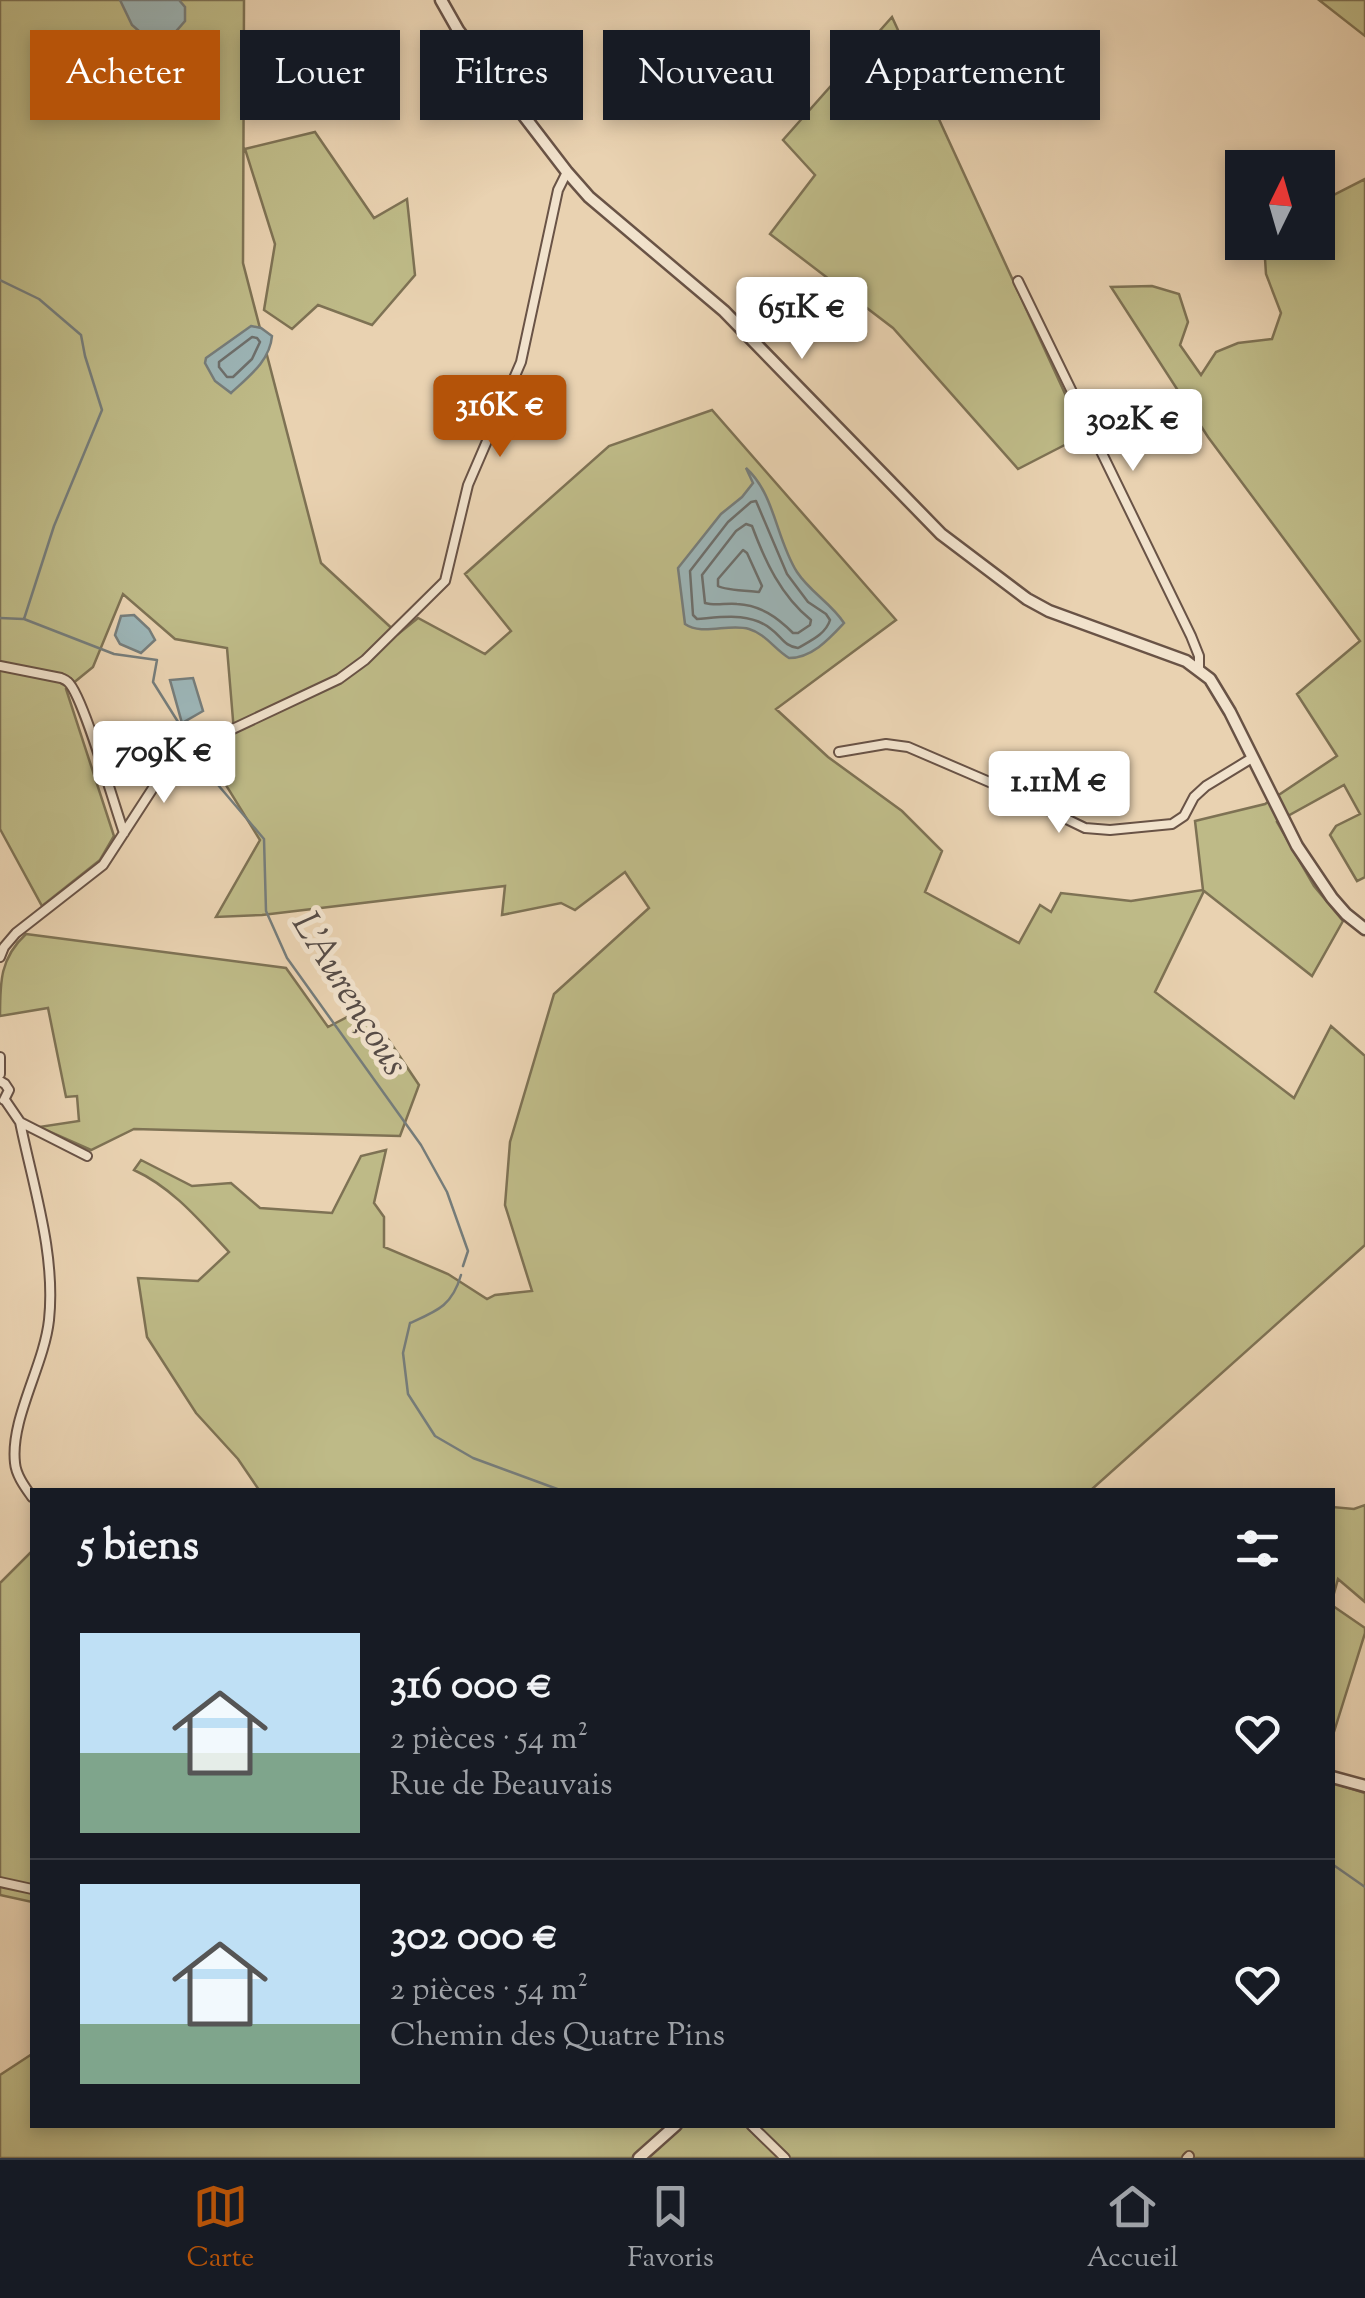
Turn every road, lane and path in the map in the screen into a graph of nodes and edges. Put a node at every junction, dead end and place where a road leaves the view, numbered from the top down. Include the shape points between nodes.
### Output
1 (441, 0) edge
2 (566, 172) junction
3 (1018, 281) dead end
4 (0, 666) edge
5 (1199, 669) junction
6 (838, 752) dead end
7 (1252, 758) junction
8 (124, 833) junction
9 (1365, 929) edge
10 (0, 956) edge
11 (0, 1056) edge
12 (0, 1077) edge
13 (2, 1101) edge
14 (20, 1122) junction
15 (87, 1156) dead end
16 (30, 1494) edge
17 (1335, 1777) edge
18 (1365, 1786) edge
19 (0, 1882) edge
20 (30, 1889) edge
21 (673, 2128) edge
22 (754, 2128) edge
23 (639, 2158) edge
24 (786, 2158) edge

1 - 2 street
2 - 5 street via 724,311 942,534 1049,611
2 - 8 street via 521,362 468,486 445,581 339,679 188,750 166,768
3 - 5 street via 1191,636
4 - 8 street via 68,682
5 - 7 street via 1220,694
6 - 7 street via 908,747 1085,828 1110,830 1172,824 1206,786
7 - 9 street via 1315,874
8 - 10 street via 103,865 16,933
11 - 12 street
12 - 13 street via 8,1090
13 - 14 street
14 - 15 street
14 - 16 street via 52,1281 44,1346 16,1434 15,1465
17 - 18 street
19 - 20 street
21 - 23 street
22 - 24 street

